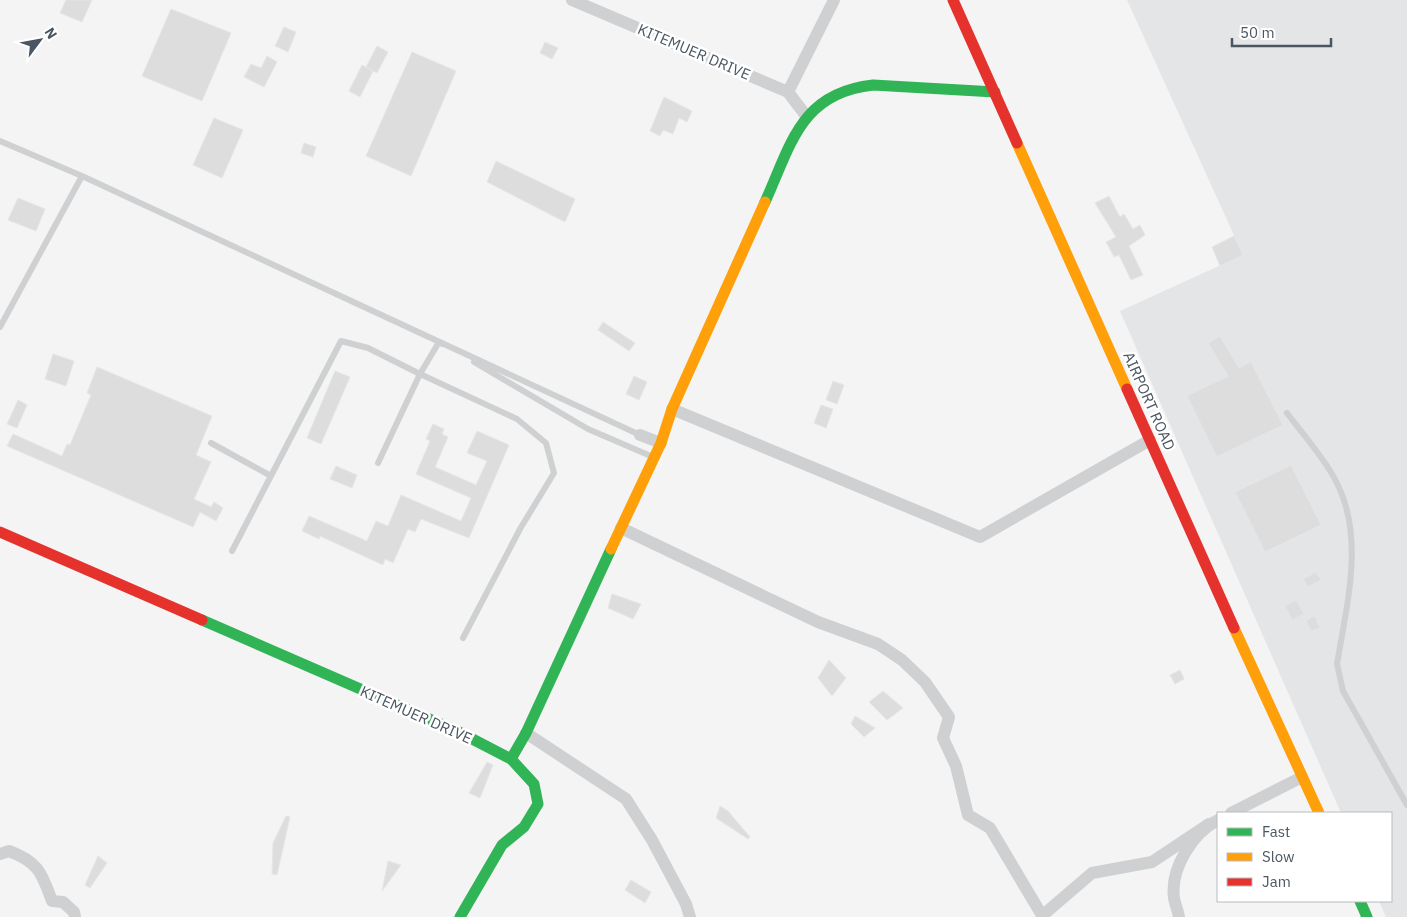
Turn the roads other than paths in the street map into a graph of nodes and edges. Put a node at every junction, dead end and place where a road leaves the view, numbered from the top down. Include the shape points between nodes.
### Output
1 (572, 0) edge
2 (834, 0) edge
3 (953, 0) edge
4 (788, 92) junction
5 (995, 92) junction
6 (807, 117) junction
7 (0, 141) edge
8 (82, 176) junction
9 (0, 327) edge
10 (439, 342) junction
11 (420, 374) junction
12 (672, 409) junction
13 (1287, 413) dead end
14 (640, 435) joint
15 (1150, 440) junction
16 (211, 443) dead end
17 (661, 444) junction
18 (654, 458) junction
19 (378, 463) dead end
20 (271, 476) junction
21 (621, 528) junction
22 (0, 532) edge
23 (232, 551) dead end
24 (463, 638) dead end
25 (526, 733) junction
26 (511, 759) junction
27 (1302, 777) junction
28 (1407, 805) edge
29 (1233, 812) edge
30 (1319, 812) edge
31 (1214, 822) edge
32 (0, 854) edge
33 (1360, 902) edge
34 (1043, 916) edge
35 (75, 917) edge
36 (460, 917) edge
37 (690, 917) edge
38 (1179, 917) edge
39 (1367, 917) edge

1 - 4 street, KITEMUER DRIVE
2 - 4 street
3 - 5 street, AIRPORT ROAD
4 - 6 street, KITEMUER DRIVE
5 - 6 street via 873,85 854,87 820,103
5 - 15 street, AIRPORT ROAD
6 - 12 street via 800,124
7 - 8 lane
8 - 9 lane
8 - 10 lane
10 - 11 lane
10 - 14 lane
10 - 18 lane via 588,429
11 - 19 lane
11 - 20 lane via 368,348 341,341
11 - 24 lane via 516,419 546,443 554,474 520,529
12 - 15 street via 980,538
12 - 17 street
13 - 28 lane via 1333,475 1346,507 1352,541 1352,575 1338,664 1339,678 1343,691
14 - 17 street
15 - 27 street, AIRPORT ROAD
16 - 20 lane
17 - 18 street
18 - 21 street
20 - 23 lane
21 - 25 street
21 - 34 street via 818,622 878,644 902,660 925,682 949,717 943,738 956,766 968,815 990,828
22 - 26 street, KITEMUER DRIVE via 448,728
25 - 26 street
25 - 37 street via 626,799 652,840
26 - 36 street via 534,784 538,804 524,827 502,845
27 - 29 street
27 - 30 street, AIRPORT ROAD
31 - 34 street via 1152,862 1092,873
31 - 38 street via 1184,851 1174,896
32 - 35 street via 9,851 36,865 52,902 63,902
33 - 39 street

